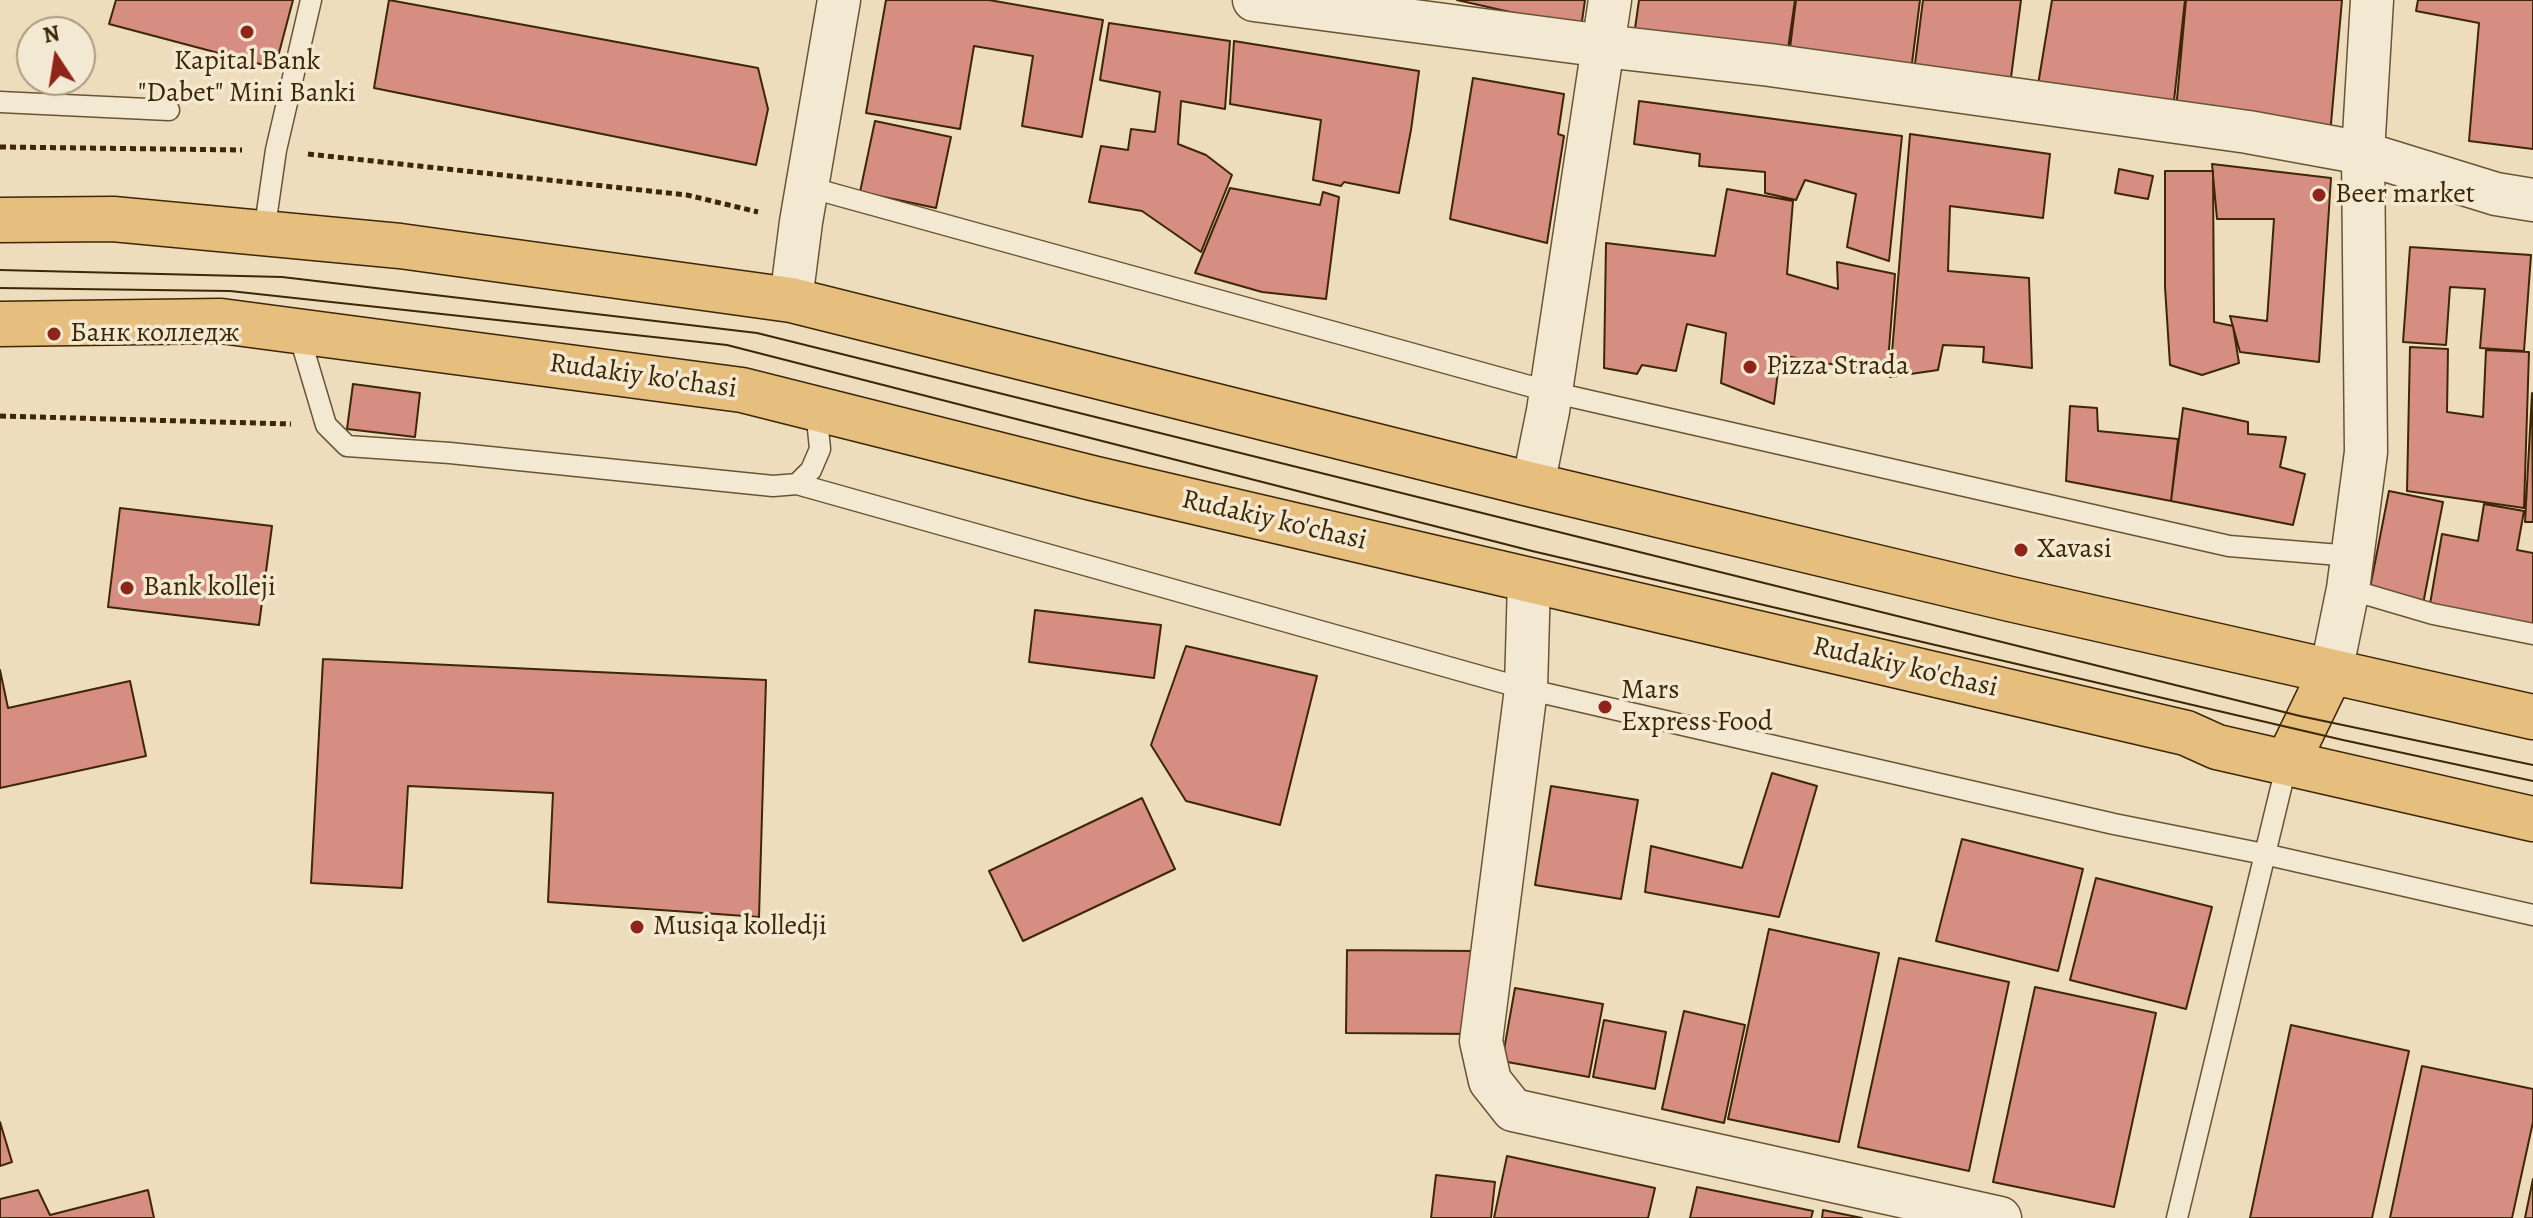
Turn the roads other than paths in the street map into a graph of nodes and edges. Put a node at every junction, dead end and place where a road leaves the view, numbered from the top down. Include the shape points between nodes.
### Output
1 (311, 0) edge
2 (839, 0) edge
3 (1254, 0) edge
4 (1610, 0) edge
5 (2372, 0) edge
6 (1604, 46) junction
7 (0, 102) edge
8 (169, 110) dead end
9 (2363, 153) junction
10 (2533, 200) edge
11 (805, 204) junction
12 (0, 220) edge
13 (264, 233) junction
14 (791, 300) junction
15 (0, 324) edge
16 (298, 331) junction
17 (1551, 392) junction
18 (816, 408) junction
19 (797, 484) junction
20 (1533, 485) junction
21 (2350, 572) junction
22 (1529, 581) junction
23 (2533, 634) edge
24 (2331, 672) junction
25 (1526, 689) junction
26 (2533, 717) edge
27 (2287, 763) junction
28 (2533, 819) edge
29 (2264, 854) junction
30 (2533, 915) edge
31 (2000, 1218) edge
32 (2177, 1218) edge

1 - 13 lane via 276,150
2 - 11 street
3 - 6 street
4 - 6 street
5 - 9 street
6 - 9 street via 2248,132
6 - 17 street
7 - 8 lane
9 - 10 street via 2496,194
9 - 21 street via 2366,452
11 - 14 street
11 - 17 lane
12 - 13 main road via 113,219
13 - 14 main road via 400,246
14 - 20 main road
15 - 16 main road, Rudakiy ko'chasi via 221,321
16 - 18 main road, Rudakiy ko'chasi via 742,390
16 - 19 lane via 326,425 347,446 773,486
17 - 20 street
17 - 21 lane
18 - 19 lane via 820,449 811,470
18 - 22 main road, Rudakiy ko'chasi
19 - 25 lane
20 - 24 main road
21 - 23 lane via 2433,614
21 - 24 street
22 - 25 street
22 - 27 main road, Rudakiy ko'chasi via 2186,733 2217,747
24 - 26 main road
24 - 27 main road
25 - 29 lane
25 - 31 street via 1481,1041 1490,1081 1513,1110
27 - 28 main road, Rudakiy ko'chasi
27 - 29 lane
29 - 30 lane
29 - 32 lane

